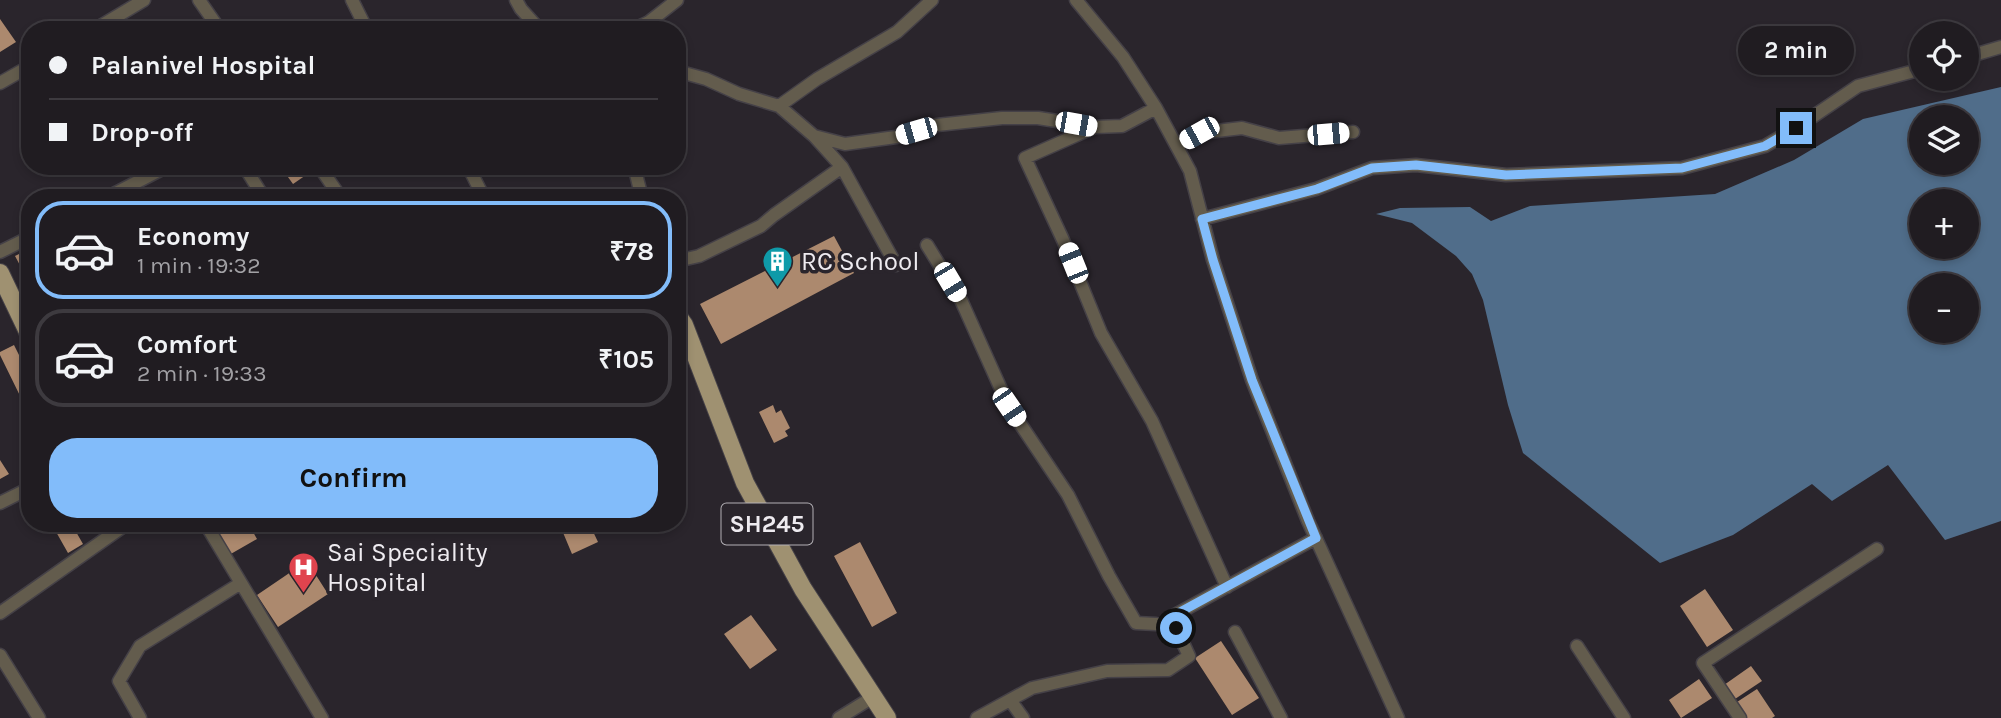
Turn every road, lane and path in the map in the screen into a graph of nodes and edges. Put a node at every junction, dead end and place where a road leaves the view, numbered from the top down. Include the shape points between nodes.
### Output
1 (144, 0) edge
2 (199, 0) edge
3 (352, 0) edge
4 (516, 0) edge
5 (677, 0) edge
6 (932, 0) edge
7 (1076, 0) edge
8 (109, 21) edge
9 (214, 21) edge
10 (362, 21) edge
11 (532, 21) edge
12 (654, 21) edge
13 (2001, 47) edge
14 (1979, 53) edge
15 (21, 71) edge
16 (1909, 72) edge
17 (686, 73) edge
18 (0, 83) edge
19 (779, 106) junction
20 (1156, 108) junction
21 (1095, 127) junction
22 (1353, 132) dead end
23 (814, 135) junction
24 (1177, 146) junction
25 (842, 167) junction
26 (151, 175) edge
27 (123, 189) edge
28 (1202, 219) junction
29 (21, 242) edge
30 (927, 245) dead end
31 (0, 252) edge
32 (686, 259) edge
33 (896, 265) dead end
34 (0, 273) edge
35 (21, 317) edge
36 (686, 330) edge
37 (21, 492) edge
38 (0, 503) edge
39 (115, 532) edge
40 (210, 532) edge
41 (1316, 538) junction
42 (1877, 549) dead end
43 (241, 583) junction
44 (1227, 587) junction
45 (0, 613) edge
46 (1176, 628) junction
47 (1235, 632) dead end
48 (1577, 646) dead end
49 (0, 655) edge
50 (873, 697) junction
51 (1010, 700) junction
52 (39, 718) edge
53 (140, 718) edge
54 (322, 718) edge
55 (839, 718) edge
56 (887, 718) edge
57 (977, 718) edge
58 (1023, 718) edge
59 (1281, 718) edge
60 (1398, 718) edge
61 (1624, 718) edge
62 (1740, 718) edge

1 - 8 street
2 - 9 street
3 - 10 street
4 - 11 street
5 - 12 street
6 - 19 street via 897,32
7 - 20 street via 1124,57
13 - 14 street
15 - 18 street
16 - 28 street via 1858,86 1765,146 1682,168 1506,175 1416,165 1372,168 1317,189
17 - 19 street
19 - 23 street
20 - 21 street via 1122,126
20 - 24 street
21 - 23 street via 1002,118 937,125 845,144
21 - 44 street via 1025,158 1101,333 1152,421
22 - 24 street via 1279,138 1242,128 1199,133
23 - 25 street
24 - 28 street via 1190,171
25 - 32 street via 761,226
25 - 33 street
26 - 27 street
28 - 41 street via 1252,380
29 - 31 street
30 - 46 street via 961,300 1009,407 1068,495 1136,623
34 - 35 main road
36 - 50 main road, SH245 via 745,483 803,589
37 - 38 street
39 - 45 street
40 - 43 street
41 - 44 street
41 - 60 street
42 - 62 street via 1703,663
43 - 53 street via 139,646 119,681
43 - 54 street
44 - 46 street via 1171,617
46 - 51 street via 1189,656 1168,670 1107,671 1032,688
47 - 59 street
48 - 61 street
49 - 52 street
50 - 55 street
50 - 56 main road, SH245
51 - 57 street
51 - 58 street

